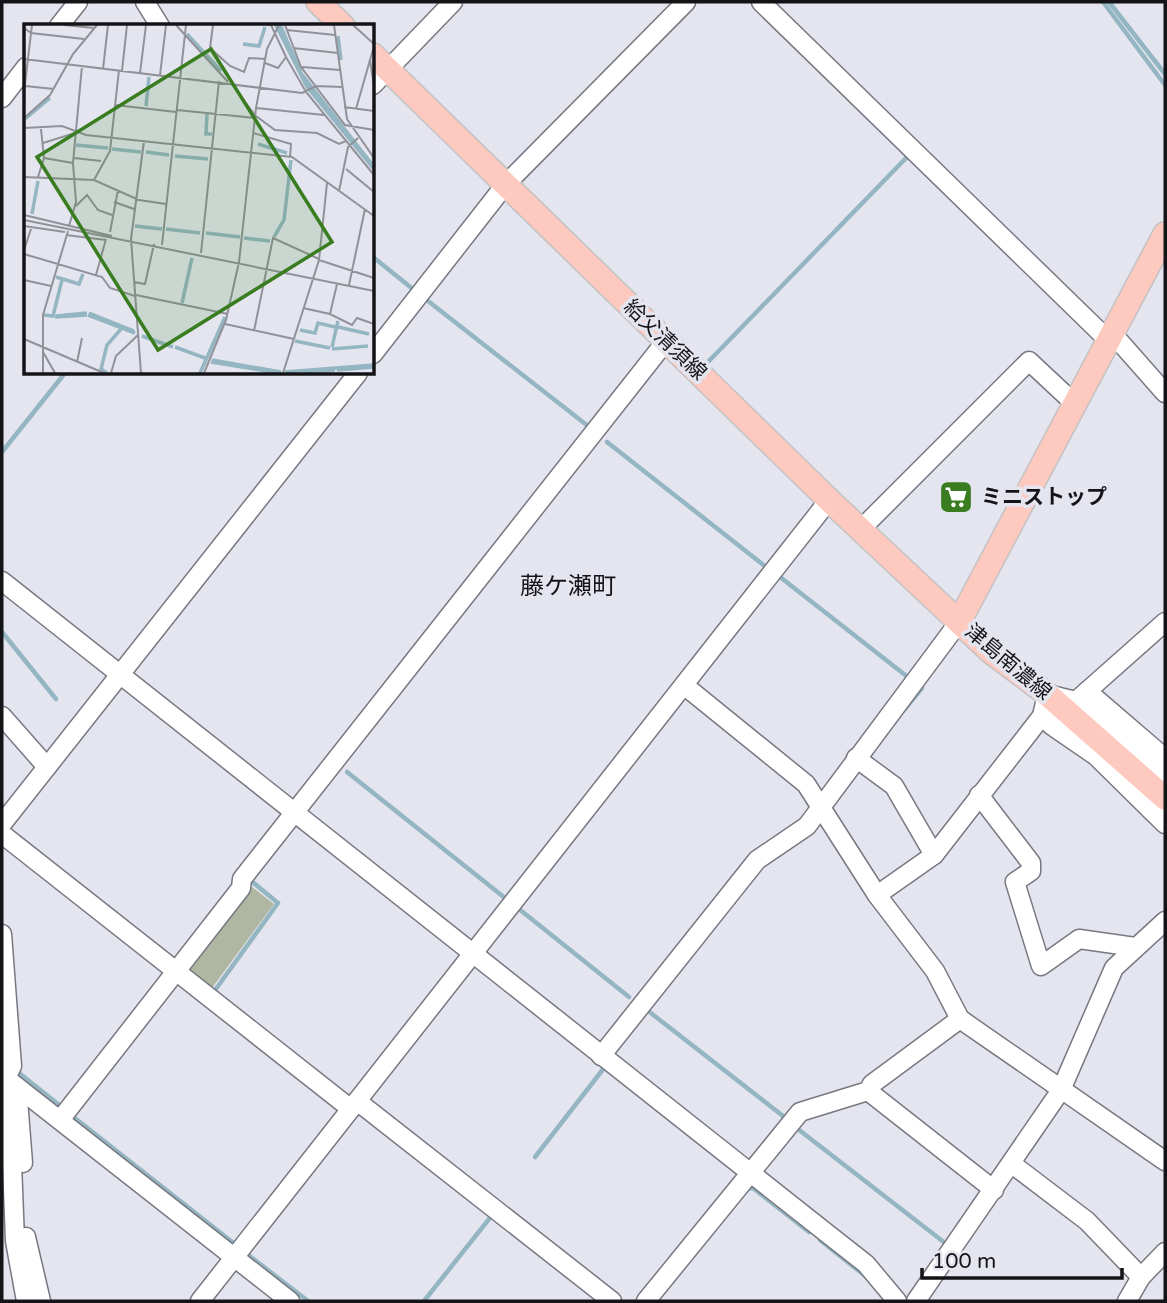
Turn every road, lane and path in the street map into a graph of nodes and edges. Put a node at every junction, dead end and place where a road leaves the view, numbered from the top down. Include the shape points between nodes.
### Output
1 (78, 2) edge
2 (145, 2) edge
3 (318, 2) edge
4 (453, 2) edge
5 (687, 2) edge
6 (761, 2) edge
7 (775, 2) edge
8 (61, 24) edge
9 (159, 24) edge
10 (341, 24) edge
11 (377, 68) edge
12 (24, 70) edge
13 (2, 98) edge
14 (910, 140) junction
15 (505, 185) junction
16 (1165, 234) edge
17 (1111, 335) junction
18 (666, 341) junction
19 (374, 353) edge
20 (357, 374) edge
21 (1165, 393) edge
22 (1075, 404) junction
23 (829, 500) junction
24 (861, 529) junction
25 (2, 581) edge
26 (959, 622) junction
27 (1165, 622) edge
28 (120, 675) junction
29 (685, 686) junction
30 (1082, 696) junction
31 (1044, 705) junction
32 (2, 716) edge
33 (856, 758) junction
34 (1165, 758) edge
35 (47, 767) junction
36 (1165, 777) edge
37 (979, 795) junction
38 (1165, 798) edge
39 (821, 807) junction
40 (294, 813) junction
41 (2, 824) edge
42 (1165, 824) edge
43 (2, 834) edge
44 (934, 855) junction
45 (877, 895) junction
46 (1165, 921) edge
47 (2, 934) edge
48 (1135, 947) junction
49 (473, 955) junction
50 (175, 971) junction
51 (960, 1019) junction
52 (601, 1056) junction
53 (7, 1079) edge
54 (1061, 1090) junction
55 (868, 1091) junction
56 (354, 1105) junction
57 (60, 1120) junction
58 (1165, 1161) edge
59 (1012, 1164) junction
60 (749, 1172) junction
61 (994, 1190) junction
62 (1165, 1252) edge
63 (234, 1257) junction
64 (1140, 1277) junction
65 (21, 1298) edge
66 (41, 1301) edge
67 (200, 1301) edge
68 (290, 1301) edge
69 (612, 1301) edge
70 (646, 1301) edge
71 (897, 1301) edge
72 (916, 1301) edge
73 (1127, 1301) edge

1 - 8 street
2 - 9 street
3 - 10 main road
4 - 11 street
5 - 15 street
6 - 14 street
7 - 14 street
11 - 15 main road, 給父清須線
12 - 13 street
14 - 17 street
15 - 18 main road, 給父清須線
15 - 19 street
16 - 17 main road, 津島南濃線
17 - 21 street
17 - 22 main road, 津島南濃線
18 - 23 main road, 給父清須線
18 - 40 street
20 - 28 street
22 - 24 street via 1028,361
22 - 26 main road, 津島南濃線
23 - 24 main road, 給父清須線
23 - 29 street
24 - 26 main road, 給父清須線
25 - 28 street
26 - 31 main road, 津島南濃線
26 - 33 street
27 - 30 street
28 - 35 street
28 - 40 street
29 - 39 street via 806,784
29 - 49 street
30 - 31 street
30 - 34 street
30 - 36 street
31 - 37 street
31 - 38 main road, 津島南濃線
31 - 42 street via 1051,725 1096,756
32 - 35 street
33 - 39 street
33 - 44 street via 894,786
35 - 41 street
37 - 44 street
37 - 48 street via 1031,863 1031,871 1015,882 1041,966 1079,939
39 - 45 street
39 - 52 street via 807,825 757,860
40 - 49 street
40 - 50 street
43 - 50 street
44 - 45 street
45 - 51 street via 935,971
46 - 48 street
47 - 53 street via 12,1066
48 - 54 street via 1114,968
49 - 52 street
49 - 56 street
50 - 56 street
50 - 57 street
51 - 54 street
51 - 55 street
52 - 60 street
53 - 57 street
53 - 65 street
53 - 66 street via 21,1121 27,1245
54 - 58 street
54 - 59 street
55 - 60 street via 800,1112
55 - 61 street
56 - 63 street
56 - 69 street
57 - 63 street
59 - 61 street
59 - 64 street via 1087,1221
60 - 70 street
60 - 71 street via 866,1264
61 - 72 street
62 - 64 street
63 - 67 street
63 - 68 street
64 - 73 street

